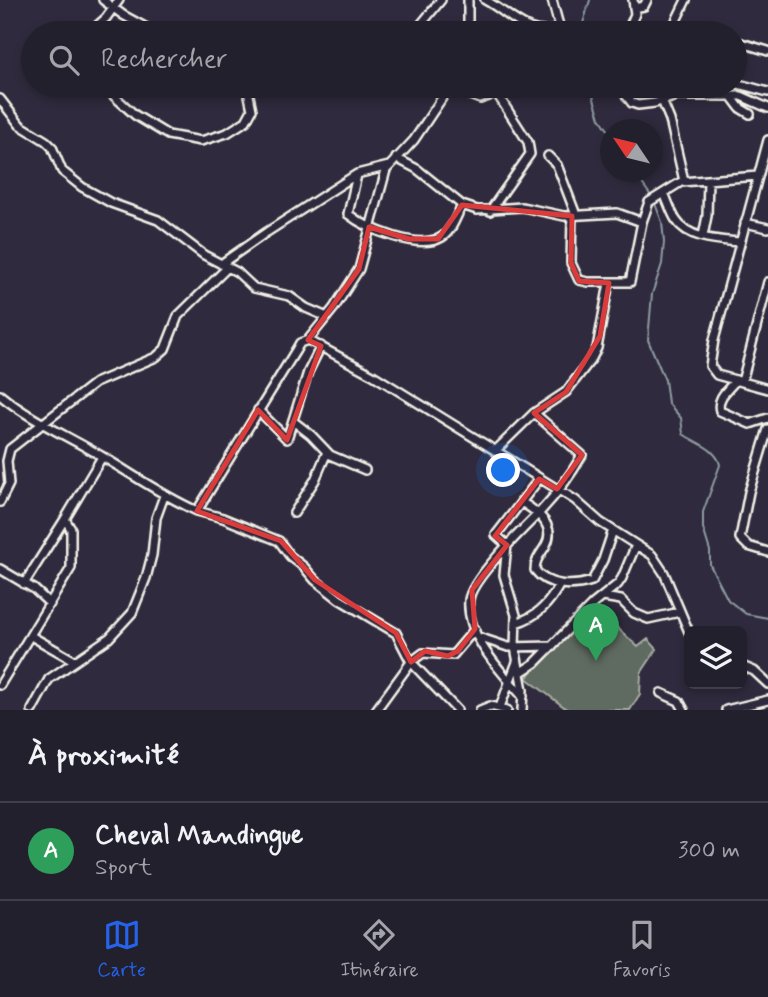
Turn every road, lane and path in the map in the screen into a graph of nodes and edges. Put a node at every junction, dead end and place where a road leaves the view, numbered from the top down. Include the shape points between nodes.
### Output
1 (103, 0) edge
2 (119, 0) edge
3 (441, 0) edge
4 (468, 0) edge
5 (485, 0) edge
6 (552, 0) edge
7 (647, 0) edge
8 (686, 0) edge
9 (634, 4) edge
10 (113, 9) junction
11 (101, 21) edge
12 (134, 21) edge
13 (424, 21) edge
14 (469, 21) edge
15 (520, 21) edge
16 (557, 21) edge
17 (632, 21) edge
18 (676, 21) edge
19 (747, 45) edge
20 (768, 51) edge
21 (747, 86) edge
22 (768, 92) edge
23 (116, 98) edge
24 (250, 98) edge
25 (443, 98) edge
26 (501, 98) edge
27 (629, 98) edge
28 (660, 98) edge
29 (672, 98) edge
30 (730, 98) edge
31 (747, 98) edge
32 (0, 99) edge
33 (661, 102) junction
34 (768, 108) edge
35 (750, 114) dead end
36 (768, 140) edge
37 (548, 156) dead end
38 (396, 158) junction
39 (388, 166) junction
40 (357, 174) junction
41 (758, 176) junction
42 (708, 180) junction
43 (684, 181) junction
44 (664, 193) junction
45 (462, 205) junction
46 (490, 211) junction
47 (574, 216) junction
48 (642, 222) junction
49 (745, 223) junction
50 (369, 227) junction
51 (768, 228) edge
52 (703, 236) junction
53 (739, 242) junction
54 (224, 266) junction
55 (768, 282) edge
56 (609, 283) junction
57 (327, 317) junction
58 (308, 340) junction
59 (321, 346) junction
60 (739, 381) junction
61 (768, 389) edge
62 (0, 395) edge
63 (258, 411) junction
64 (534, 413) junction
65 (768, 418) edge
66 (293, 421) junction
67 (43, 425) junction
68 (768, 429) edge
69 (495, 451) junction
70 (327, 452) junction
71 (4, 455) edge
72 (102, 457) junction
73 (365, 470) dead end
74 (539, 479) junction
75 (557, 489) junction
76 (164, 496) junction
77 (0, 502) edge
78 (521, 502) junction
79 (197, 511) junction
80 (539, 512) junction
81 (294, 513) dead end
82 (65, 519) junction
83 (613, 530) junction
84 (507, 545) junction
85 (636, 545) junction
86 (768, 552) edge
87 (0, 569) edge
88 (24, 584) junction
89 (559, 584) junction
90 (603, 597) junction
91 (50, 604) junction
92 (680, 612) junction
93 (516, 623) junction
94 (686, 626) edge
95 (476, 633) junction
96 (31, 636) junction
97 (552, 646) junction
98 (515, 647) junction
99 (518, 660) junction
100 (75, 661) junction
101 (411, 663) junction
102 (747, 668) edge
103 (521, 673) junction
104 (510, 681) junction
105 (768, 684) edge
106 (0, 685) edge
107 (661, 693) dead end
108 (523, 697) junction
109 (768, 700) edge
110 (503, 708) edge
111 (32, 710) edge
112 (376, 710) edge
113 (457, 710) edge
114 (480, 710) edge
115 (522, 710) edge
116 (684, 710) edge
117 (726, 710) edge

1 - 10 street
2 - 10 street
3 - 13 street
4 - 14 street
5 - 15 street
6 - 16 street
7 - 9 street via 644,6
8 - 18 street
9 - 17 street
10 - 11 street
10 - 12 street
19 - 20 street
21 - 22 street
23 - 24 street via 168,135 196,141 226,134 246,121 252,110
25 - 38 street via 414,141
26 - 46 street via 530,154
27 - 33 street via 634,104
28 - 33 street
29 - 33 street
30 - 35 street
31 - 34 street
32 - 54 street via 20,125 46,141 59,167 82,187 158,220
33 - 43 street via 670,120
36 - 41 street
37 - 47 street via 557,166
38 - 39 street
38 - 45 street
39 - 40 street
39 - 50 street
40 - 50 street via 347,212
40 - 54 street
41 - 42 street
41 - 49 street
42 - 43 street
42 - 52 street
43 - 44 street
44 - 48 street via 652,200
44 - 52 street via 676,221
45 - 46 street
45 - 50 street via 439,239 419,241
46 - 47 street via 522,207
47 - 48 street via 617,213
47 - 56 street via 571,263 577,277 583,282
48 - 56 street via 630,282
49 - 51 street
49 - 53 street
50 - 57 street via 359,269
52 - 53 street
53 - 60 street via 711,369
54 - 57 street via 254,288 289,296
54 - 67 street via 178,316 165,349 156,357 95,383
55 - 60 street
56 - 64 street via 595,353 566,392
57 - 58 street
58 - 59 street
58 - 63 street via 300,343
59 - 66 street
59 - 69 street
60 - 61 street
60 - 65 street via 721,397 720,411 750,424
62 - 67 street
63 - 66 street via 287,439
63 - 79 street
64 - 69 street
64 - 75 street via 582,455
66 - 70 street
67 - 71 street
67 - 72 street
68 - 86 street via 740,538 748,546
69 - 74 street
70 - 73 street
70 - 81 street via 316,480
71 - 77 street via 9,484
72 - 76 street
72 - 82 street
74 - 75 street
74 - 78 street
75 - 80 street
75 - 83 street
76 - 79 street
76 - 100 street via 148,571 132,613 109,638
78 - 80 street
78 - 84 street via 496,534
79 - 101 street via 279,541 339,599 396,633
80 - 84 street
80 - 89 street via 549,537 535,570
82 - 88 street
82 - 91 street via 71,529 71,568
83 - 85 street
83 - 89 street via 592,581
84 - 93 street via 504,580
84 - 95 street via 469,596
85 - 90 street via 622,578
85 - 92 street via 657,561
87 - 88 street
88 - 91 street
89 - 93 street via 546,606
90 - 92 street via 621,600 648,619
90 - 97 street
91 - 96 street
92 - 94 street
93 - 98 street
95 - 98 street via 500,646
95 - 101 street via 453,655 425,652
95 - 104 street
96 - 100 street
96 - 106 street
97 - 98 street
97 - 103 street
98 - 99 street
99 - 103 street
99 - 104 street
100 - 111 street via 49,679
101 - 112 street
101 - 113 street
102 - 105 street
103 - 108 street
104 - 108 street
104 - 110 street
107 - 116 street via 679,701
108 - 115 street
109 - 117 street
110 - 114 street

